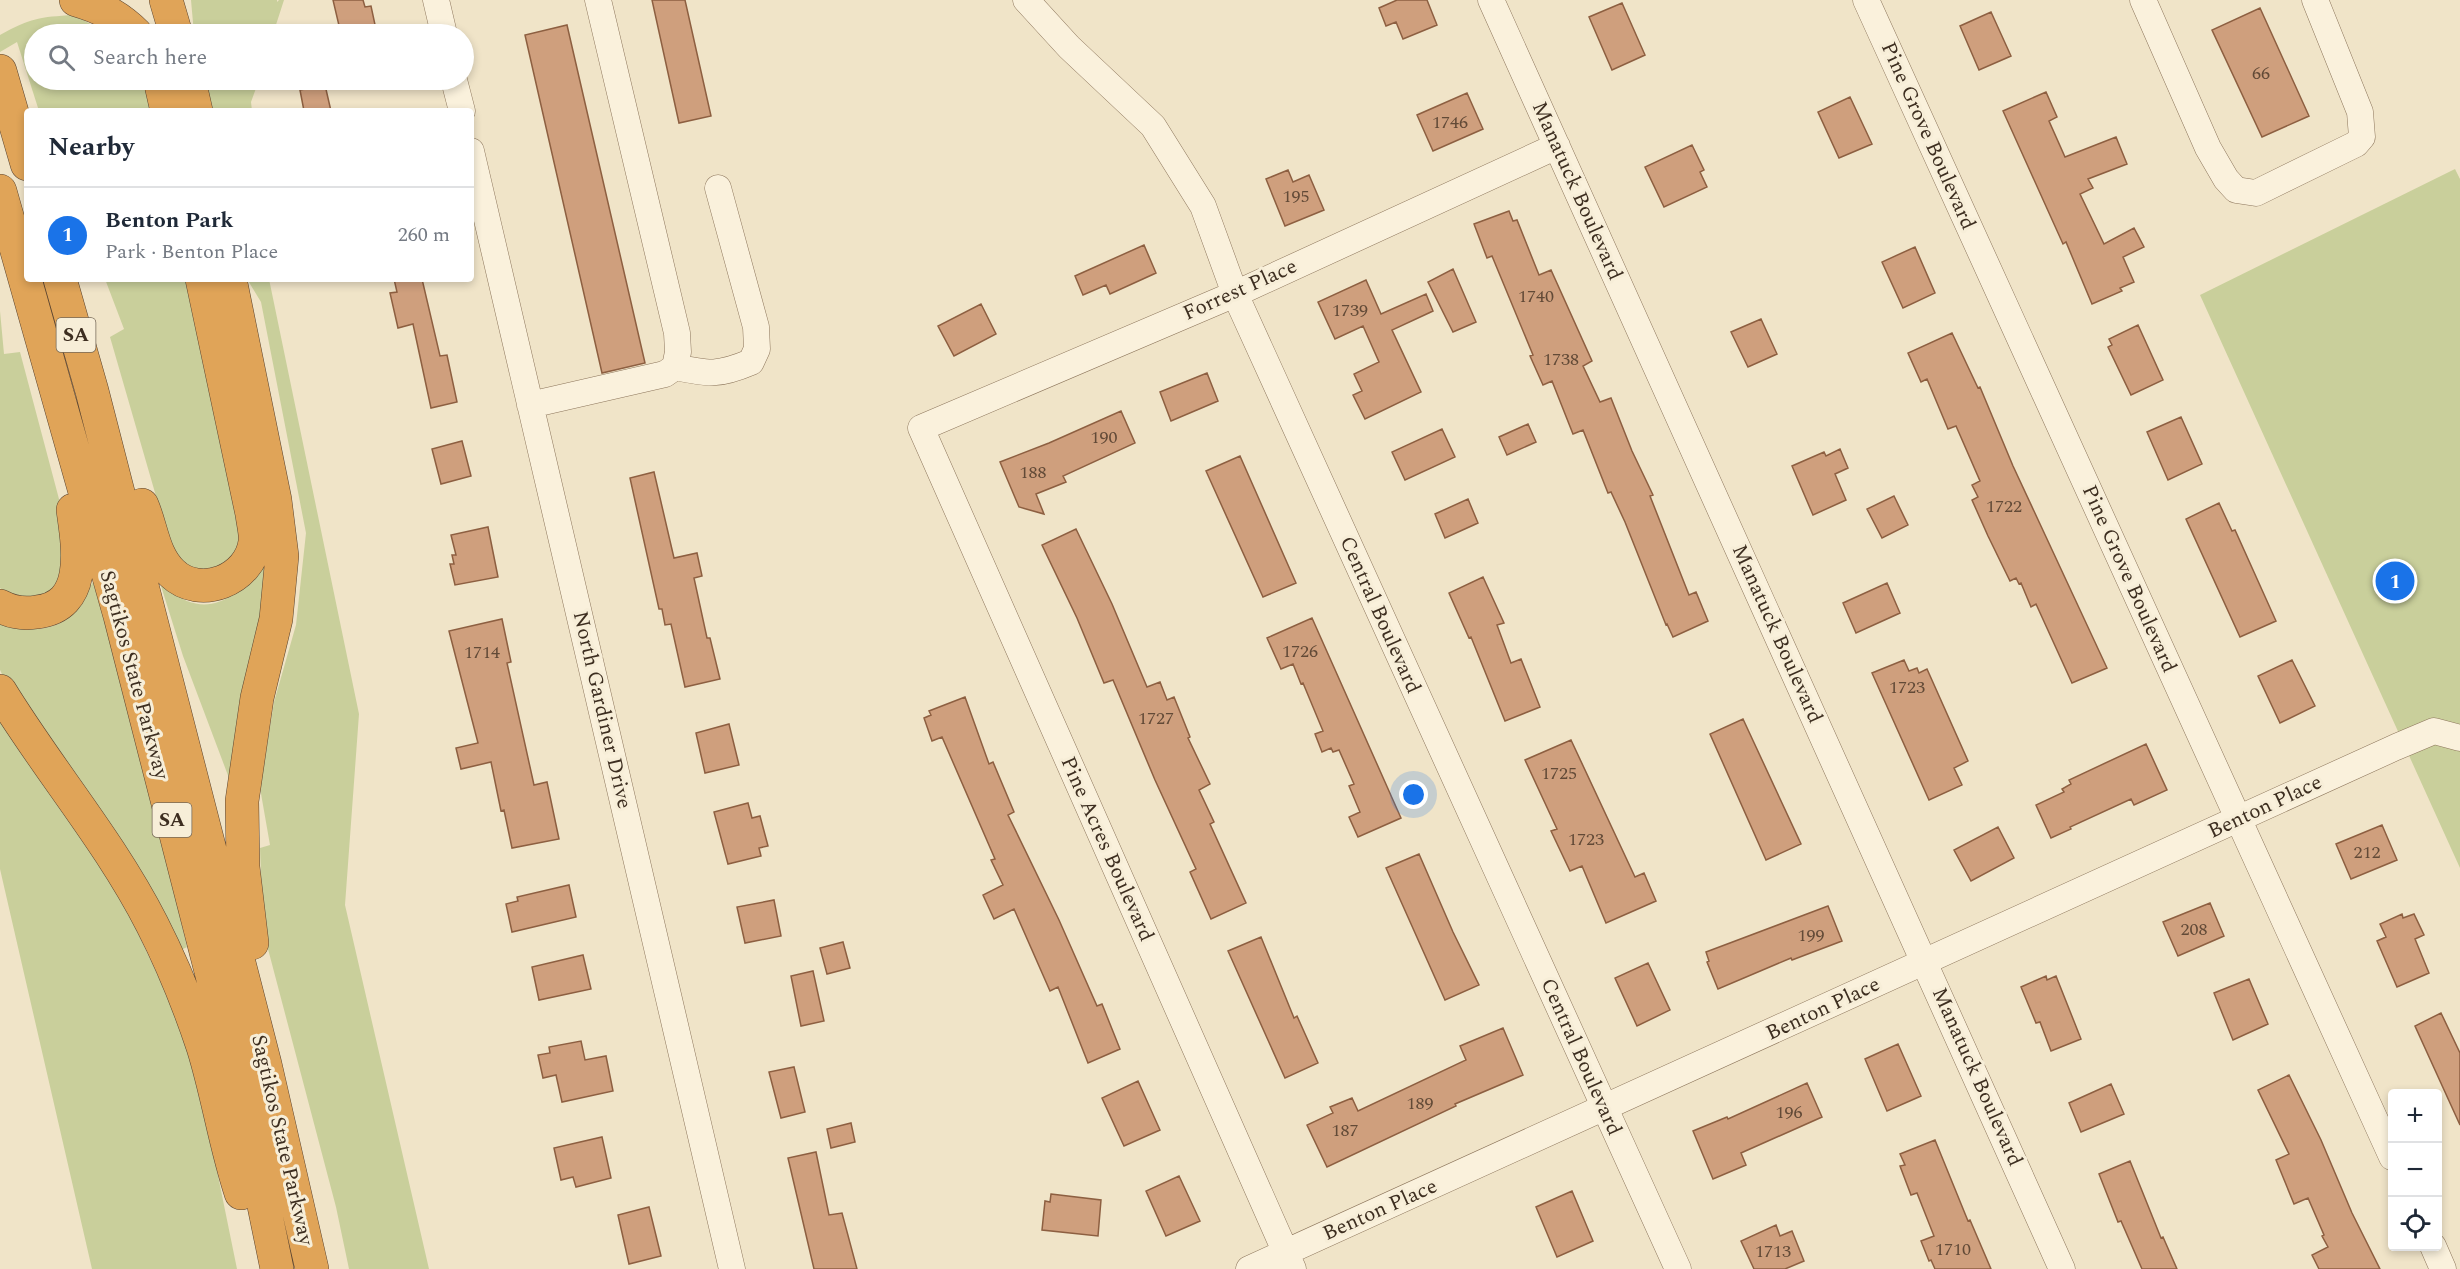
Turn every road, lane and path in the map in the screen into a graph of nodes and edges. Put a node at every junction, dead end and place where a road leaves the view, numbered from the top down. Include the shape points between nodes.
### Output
1 (76, 0) edge
2 (145, 0) edge
3 (166, 0) edge
4 (178, 0) edge
5 (436, 0) edge
6 (598, 0) edge
7 (1026, 0) edge
8 (1491, 0) edge
9 (2143, 0) edge
10 (2315, 0) edge
11 (1871, 2) edge
12 (125, 24) edge
13 (149, 24) edge
14 (173, 24) edge
15 (182, 24) edge
16 (442, 24) edge
17 (2, 79) edge
18 (162, 90) edge
19 (191, 90) edge
20 (457, 90) edge
21 (166, 108) edge
22 (195, 108) edge
23 (461, 108) edge
24 (1557, 146) junction
25 (24, 154) edge
26 (474, 164) edge
27 (718, 188) dead end
28 (0, 190) edge
29 (24, 275) edge
30 (26, 282) edge
31 (61, 282) edge
32 (203, 282) edge
33 (231, 282) edge
34 (1235, 294) junction
35 (675, 367) junction
36 (52, 375) junction
37 (92, 391) junction
38 (530, 405) junction
39 (921, 428) joint
40 (0, 606) edge
41 (0, 691) edge
42 (2460, 738) edge
43 (2238, 819) junction
44 (1925, 962) junction
45 (265, 1064) junction
46 (1604, 1109) junction
47 (2388, 1148) edge
48 (2435, 1251) edge
49 (1289, 1261) edge
50 (267, 1269) edge
51 (277, 1269) edge
52 (312, 1269) edge
53 (732, 1269) edge
54 (1249, 1269) edge
55 (1678, 1269) edge
56 (2062, 1269) edge
57 (2444, 1269) edge

1 - 12 highway via 115,15
2 - 13 highway
3 - 14 highway
4 - 15 highway
5 - 16 street
6 - 35 street via 677,333
7 - 34 street, Central Boulevard via 1069,47 1154,126 1203,206
8 - 24 street, Manatuck Boulevard
9 - 10 street via 2208,148 2226,179 2236,190 2256,193 2356,144 2362,137 2360,112
11 - 43 street, Pine Grove Boulevard
17 - 25 highway
18 - 21 highway
19 - 22 highway
20 - 23 street
24 - 34 street, Forrest Place
24 - 44 street, Manatuck Boulevard
26 - 38 street, North Gardiner Drive
27 - 35 street via 756,327 757,349 751,362 735,369 710,374
28 - 29 highway, Sagtikos State Parkway / SA
30 - 36 highway, Sagtikos State Parkway / SA
31 - 37 highway, Sagtikos State Parkway / SA
32 - 37 highway via 254,529 255,542 240,572 222,582 200,586 171,572 156,548 148,518
33 - 45 highway via 281,547 280,594 252,721 242,801 243,867
34 - 39 street, Forrest Place
34 - 46 street, Central Boulevard
35 - 38 street via 665,374
36 - 40 highway via 78,548 77,576 64,599 42,612 17,612
36 - 51 highway, Sagtikos State Parkway / SA via 120,616 235,1065
37 - 45 highway, Sagtikos State Parkway / SA
38 - 53 street, North Gardiner Drive
39 - 49 street, Pine Acres Boulevard
41 - 50 highway via 104,841 171,966 203,1047 236,1177
42 - 43 street, Benton Place via 2434,731
43 - 44 street, Benton Place
43 - 47 street, Pine Grove Boulevard
44 - 46 street, Benton Place
44 - 56 street, Manatuck Boulevard
45 - 52 highway, Sagtikos State Parkway / SA
46 - 49 street, Benton Place
46 - 55 street, Central Boulevard
48 - 57 street
49 - 54 street, Benton Place

